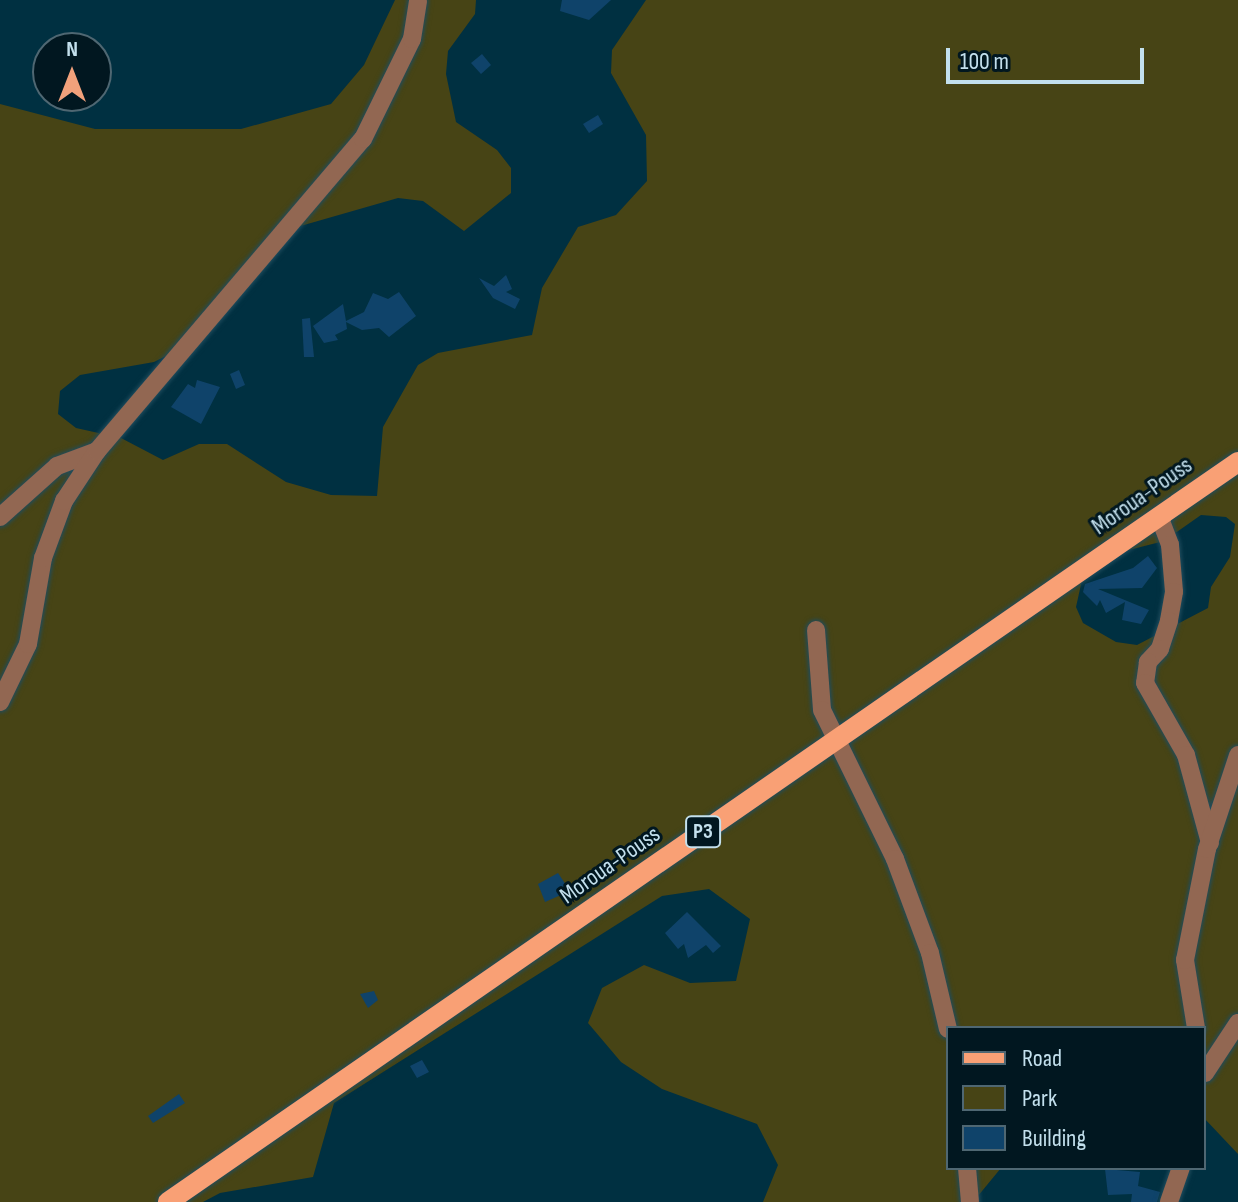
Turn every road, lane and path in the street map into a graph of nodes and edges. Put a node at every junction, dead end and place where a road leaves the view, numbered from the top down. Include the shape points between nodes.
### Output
1 (418, 0) edge
2 (97, 451) junction
3 (1238, 462) edge
4 (1159, 516) junction
5 (0, 517) edge
6 (816, 630) dead end
7 (0, 702) edge
8 (835, 741) junction
9 (1238, 755) edge
10 (1210, 843) junction
11 (1238, 1023) edge
12 (947, 1026) edge
13 (1196, 1026) edge
14 (1206, 1070) edge
15 (967, 1170) edge
16 (1180, 1170) edge
17 (168, 1202) edge
18 (970, 1202) edge
19 (1169, 1202) edge

1 - 2 street via 412,39 363,139
2 - 5 street via 57,466
2 - 7 street via 64,501 43,558 28,644
3 - 4 main road, Moroua-Pouss / P3
4 - 8 main road, Moroua-Pouss / P3
4 - 10 street via 1170,545 1174,592 1169,621 1160,649 1148,662 1145,683 1186,755
6 - 8 street via 822,710
8 - 12 street via 895,859 930,953
8 - 17 main road, Moroua-Pouss / P3
9 - 10 street
10 - 13 street via 1185,960
11 - 14 street
15 - 18 street
16 - 19 street

